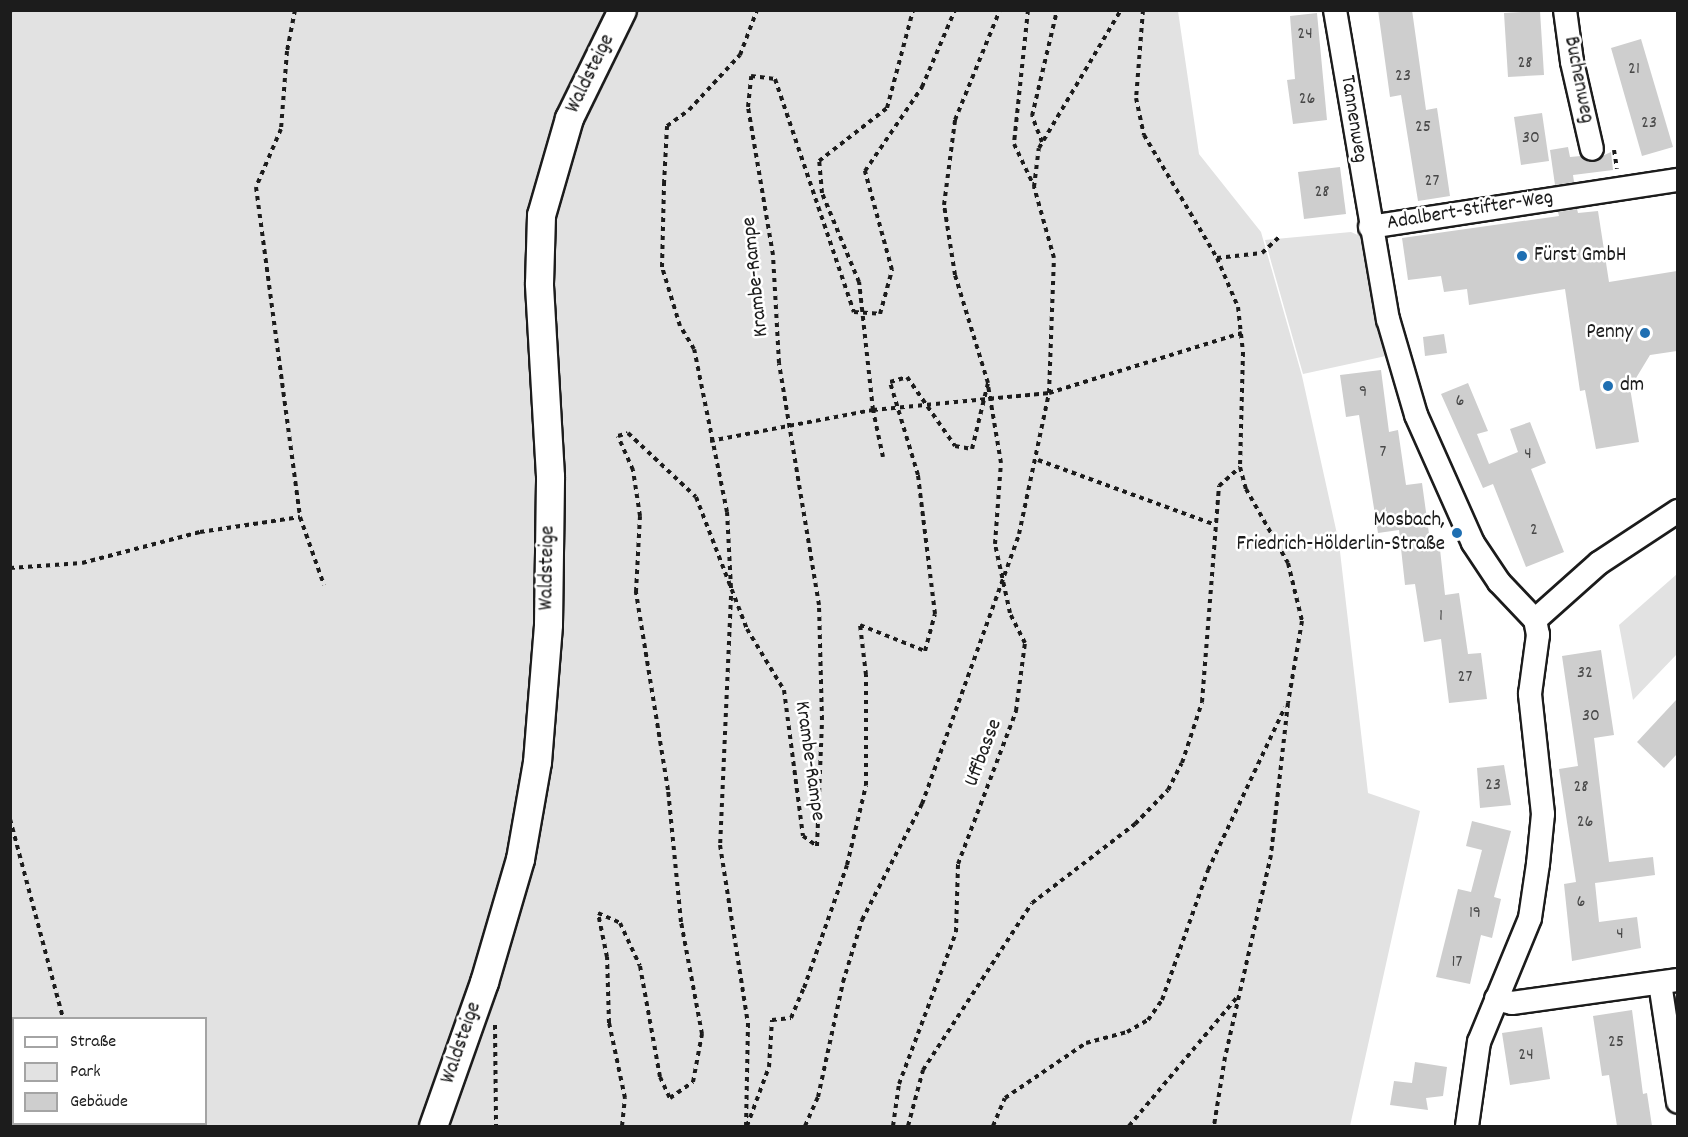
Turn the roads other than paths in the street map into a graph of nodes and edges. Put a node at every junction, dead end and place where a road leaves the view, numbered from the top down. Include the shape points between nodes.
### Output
1 (622, 10) edge
2 (1335, 10) edge
3 (1564, 10) edge
4 (1592, 149) road end
5 (1677, 180) edge
6 (1370, 227) junction
7 (1677, 511) edge
8 (1535, 620) junction
9 (1669, 982) edge
10 (1496, 999) junction
11 (1677, 1102) edge
12 (433, 1126) edge
13 (1467, 1126) edge

1 - 12 street, Waldsteige via 569,118 541,215 538,283 550,476 547,634 537,762 520,859 484,982
2 - 6 street, Tannenweg
3 - 4 street, Buchenweg
5 - 6 street, Adalbert-Stifter-Weg
6 - 8 street, Adalbert-Stifter-Weg via 1388,319 1416,415 1473,543 1499,582
7 - 8 street via 1599,563
8 - 10 street via 1538,635 1530,694 1542,814 1538,864 1530,918
9 - 10 street via 1512,1003
9 - 11 street
10 - 13 street via 1479,1042

